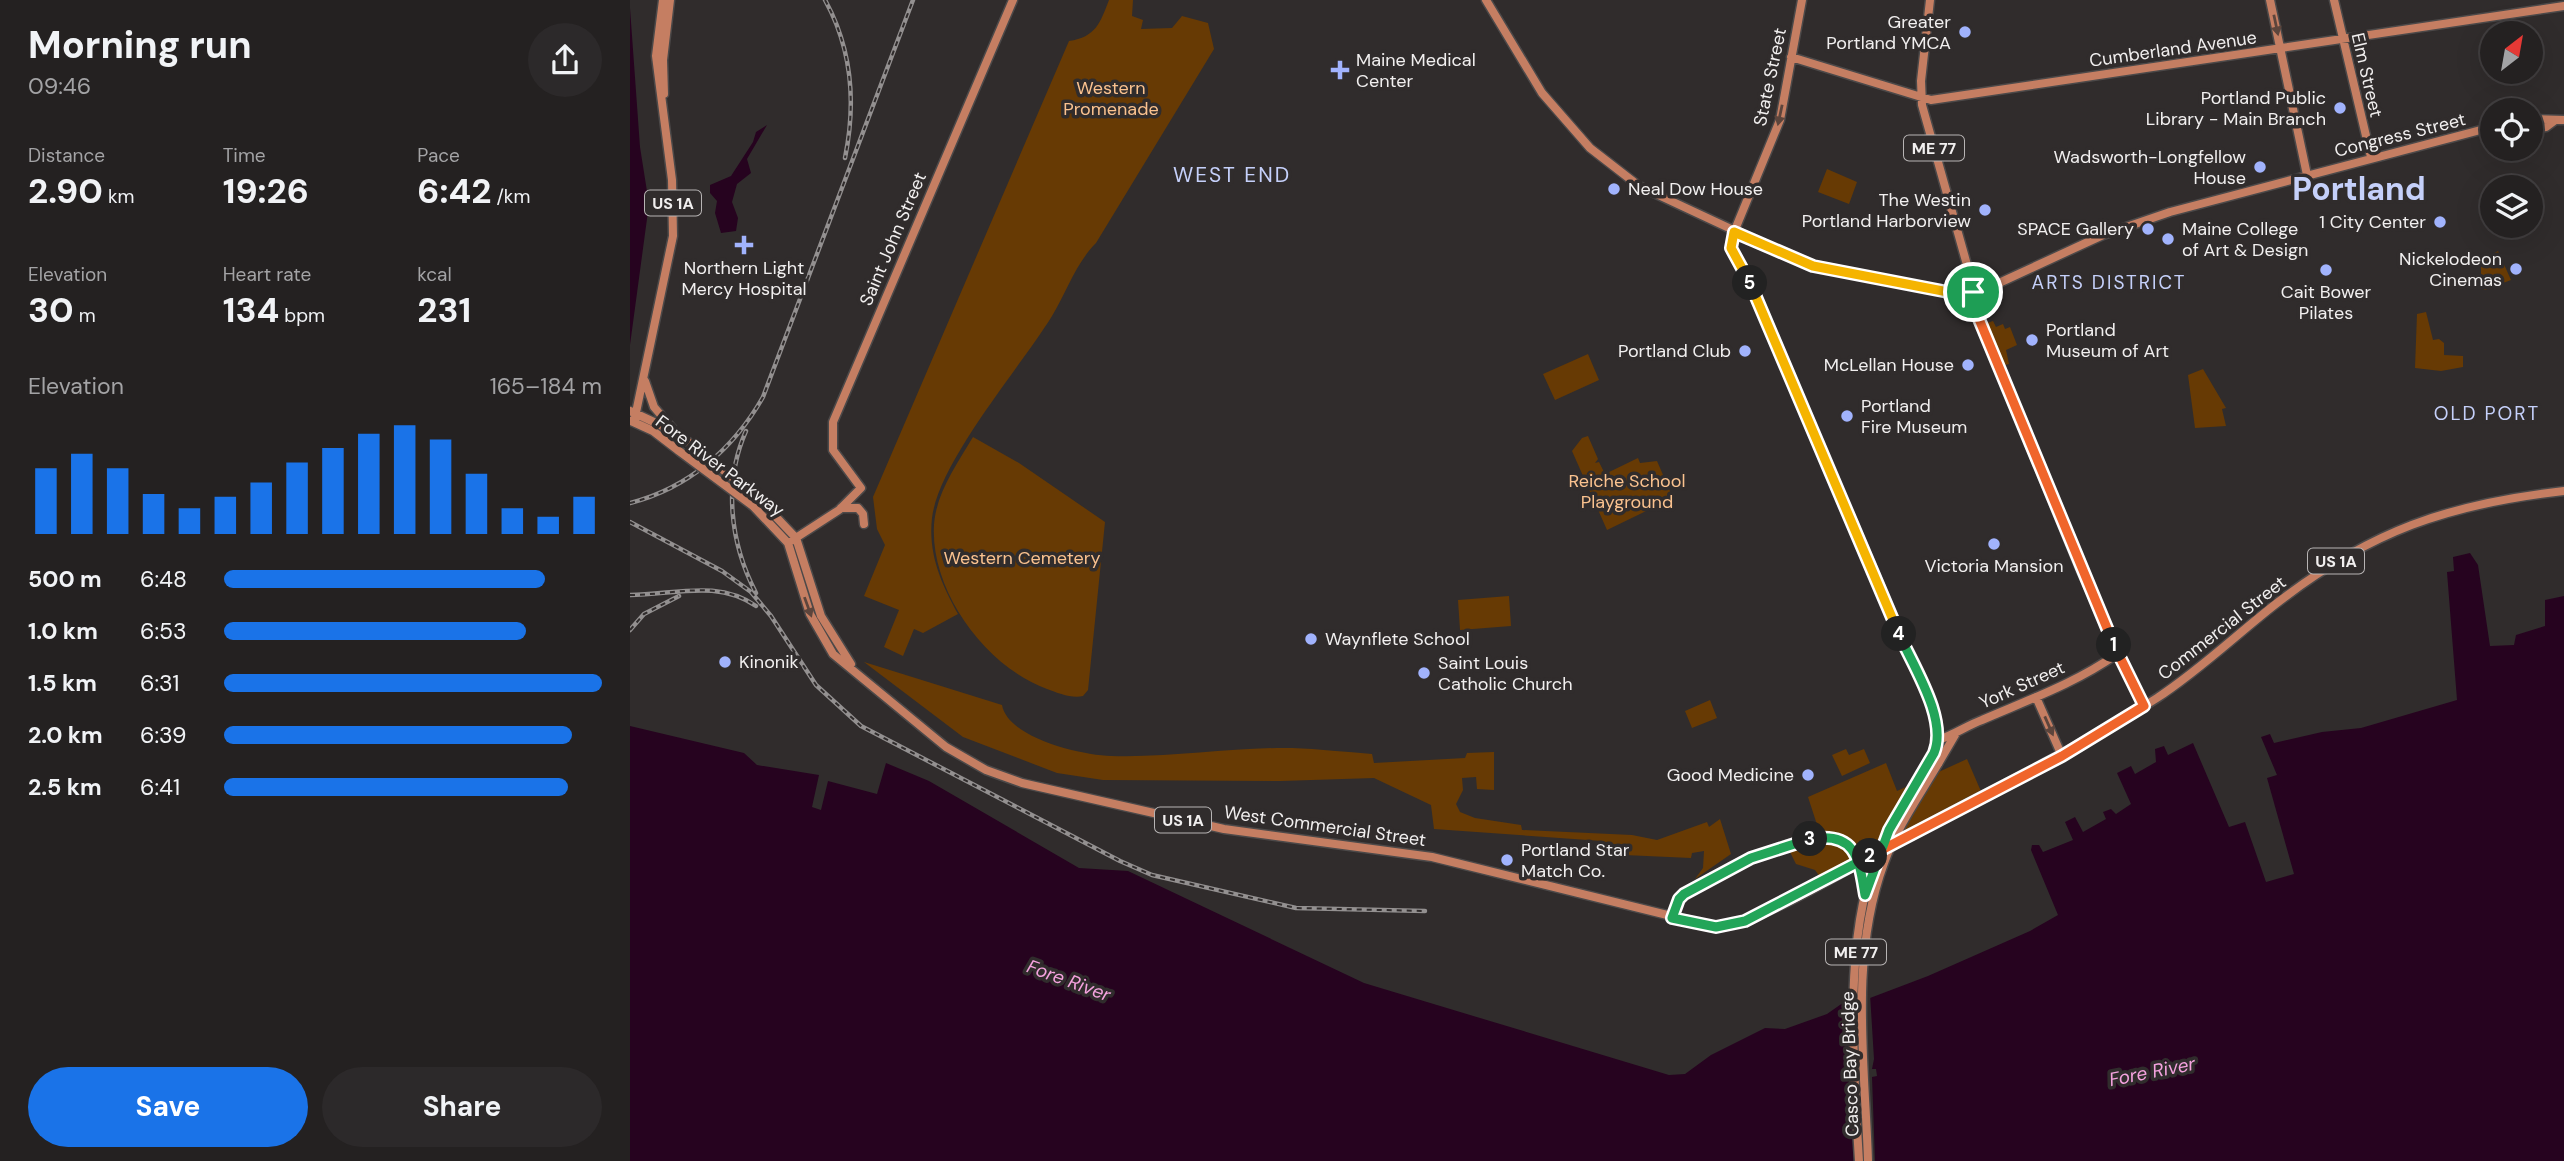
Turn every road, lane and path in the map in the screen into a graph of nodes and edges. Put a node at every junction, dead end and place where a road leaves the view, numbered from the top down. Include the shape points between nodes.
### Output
1 (663, 0) edge
2 (670, 0) edge
3 (1013, 0) edge
4 (1486, 0) edge
5 (1802, 0) edge
6 (1930, 0) edge
7 (2270, 0) edge
8 (2334, 0) edge
9 (2564, 6) edge
10 (2343, 40) junction
11 (2281, 49) junction
12 (1791, 57) junction
13 (1921, 97) junction
14 (2543, 118) edge
15 (2564, 120) edge
16 (2554, 121) junction
17 (666, 127) junction
18 (2543, 127) edge
19 (2480, 132) edge
20 (2371, 157) junction
21 (2307, 176) junction
22 (1734, 232) junction
23 (1973, 292) junction
24 (645, 375) junction
25 (633, 412) edge
26 (632, 421) edge
27 (678, 435) junction
28 (2564, 491) edge
29 (756, 503) junction
30 (841, 508) junction
31 (864, 524) dead end
32 (792, 540) junction
33 (2117, 654) junction
34 (2036, 697) junction
35 (2144, 706) junction
36 (1936, 716) junction
37 (1955, 735) junction
38 (1938, 740) junction
39 (2062, 756) junction
40 (1935, 761) junction
41 (1865, 895) junction
42 (1672, 918) junction
43 (1726, 926) joint
44 (1859, 1161) edge
45 (1868, 1161) edge

1 - 17 main road, Fore River Parkway / US 1A via 656,56
2 - 17 main road, Fore River Parkway / US 1A via 663,60
3 - 30 main road, Saint John Street via 833,422 833,450 860,488
4 - 22 main road, Congress Street via 1538,87 1599,156 1646,190
5 - 12 main road, State Street
6 - 13 main road, ME 77
7 -> 11 main road
8 - 10 main road, Elm Street
9 - 10 main road, Cumberland Avenue
10 - 11 main road, Cumberland Avenue
10 - 20 main road, Elm Street
11 - 13 main road, Cumberland Avenue via 1931,100
11 - 21 main road
12 - 13 main road, Cumberland Avenue
12 -> 22 main road, State Street via 1778,126
13 - 23 main road, ME 77
14 - 16 main road
15 - 16 main road
16 - 18 main road
17 - 24 main road, Fore River Parkway / US 1A via 673,236
19 - 20 main road, Congress Street
20 - 21 main road, Congress Street
21 - 23 main road, Congress Street via 2130,225
22 - 23 main road, Congress Street via 1813,266 1948,292
22 - 36 main road, ME 77 via 1734,257 1746,274
23 - 33 main road, ME 77 via 1974,307
24 - 25 main road, Fore River Parkway / US 1A
24 - 27 main road, US 1A via 654,407
25 - 26 main road, Fore River Parkway / US 1A
25 - 27 main road
26 - 29 main road, Fore River Parkway / US 1A, bridge
27 - 29 main road, Fore River Parkway / US 1A, bridge
28 - 35 main road, Commercial Street / US 1A via 2471,507 2382,535 2309,580
29 - 32 main road, Fore River Parkway / US 1A
30 - 31 main road via 858,508
30 - 32 main road
32 - 42 main road, West Commercial Street / US 1A via 818,631 832,654 960,756 986,770 1022,783 1233,830 1432,857
33 - 34 main road, York Street
33 - 35 main road
34 - 37 main road, York Street
34 -> 39 main road
35 - 39 main road, Commercial Street / US 1A
36 - 37 main road via 1946,731
36 - 38 main road, ME 77
37 - 38 main road, York Street
37 - 40 main road, Casco Bay Bridge / ME 77
38 - 40 main road, Casco Bay Bridge / ME 77
39 - 43 main road, Commercial Street / US 1A via 1808,890
40 - 41 main road, Casco Bay Bridge / ME 77, bridge via 1889,830
40 - 45 main road, Casco Bay Bridge / ME 77, bridge via 1891,844 1868,917 1863,974
41 - 42 main road, bridge via 1861,864 1854,852 1825,837 1786,845 1746,861 1684,894
41 - 44 main road, Casco Bay Bridge / ME 77, bridge via 1855,966
42 - 43 main road, West Commercial Street / US 1A

